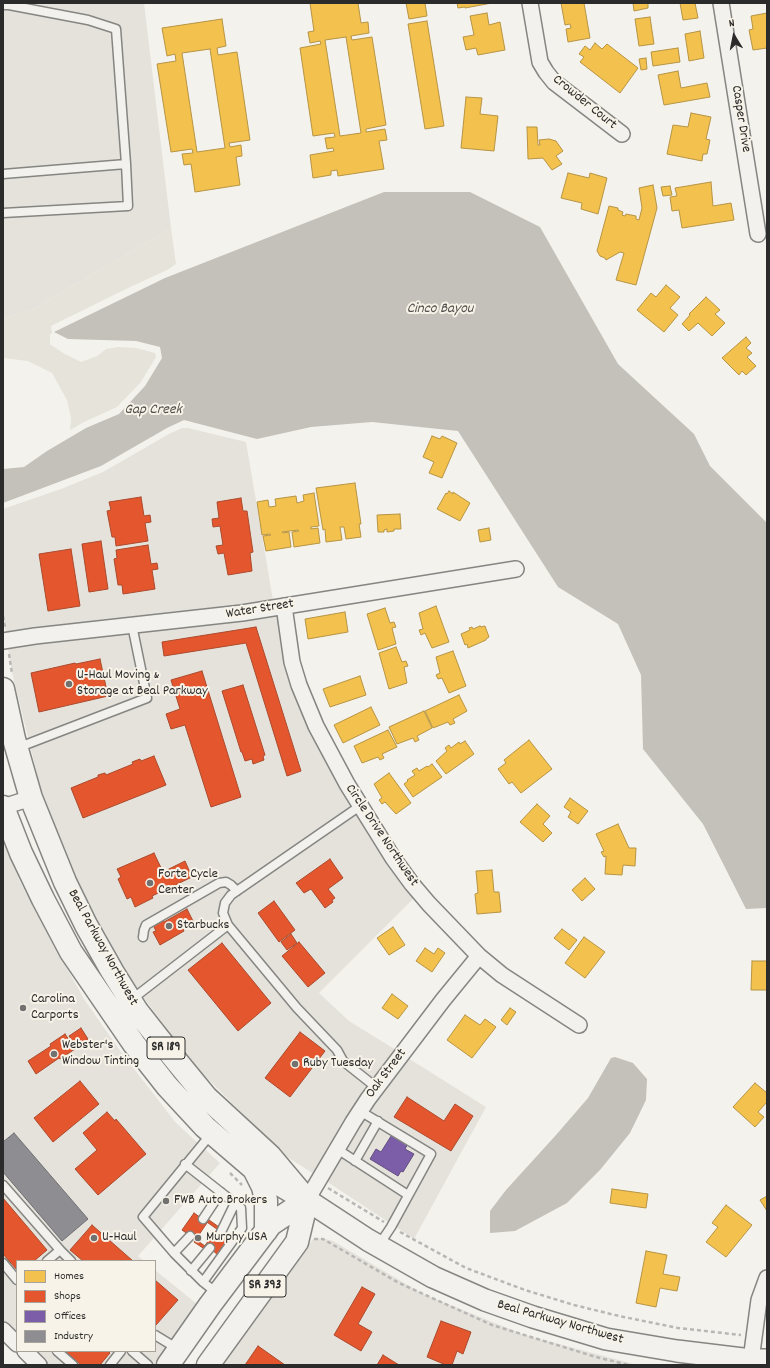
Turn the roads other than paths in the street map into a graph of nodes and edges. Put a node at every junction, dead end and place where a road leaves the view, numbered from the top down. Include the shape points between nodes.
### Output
1 (530, 3) edge
2 (721, 3) edge
3 (6, 5) edge
4 (622, 134) dead end
5 (126, 164) junction
6 (3, 174) edge
7 (3, 213) edge
8 (758, 234) dead end
9 (516, 569) dead end
10 (284, 606) junction
11 (132, 626) junction
12 (5, 641) edge
13 (8, 683) edge
14 (17, 748) junction
15 (31, 798) junction
16 (360, 806) junction
17 (3, 807) edge
18 (237, 891) junction
19 (228, 925) junction
20 (143, 937) dead end
21 (479, 956) junction
22 (121, 1007) junction
23 (579, 1025) dead end
24 (377, 1088) junction
25 (360, 1111) junction
26 (378, 1121) junction
27 (212, 1132) junction
28 (337, 1149) junction
29 (356, 1161) junction
30 (185, 1164) junction
31 (248, 1178) junction
32 (3, 1184) edge
33 (221, 1192) junction
34 (408, 1195) junction
35 (307, 1200) junction
36 (235, 1203) junction
37 (203, 1219) dead end
38 (266, 1231) junction
39 (221, 1232) dead end
40 (190, 1236) dead end
41 (378, 1246) junction
42 (210, 1248) dead end
43 (60, 1250) junction
44 (174, 1253) junction
45 (48, 1260) edge
46 (70, 1260) edge
47 (3, 1263) edge
48 (191, 1271) junction
49 (767, 1278) edge
50 (16, 1279) edge
51 (210, 1288) junction
52 (156, 1336) edge
53 (26, 1352) edge
54 (58, 1352) edge
55 (120, 1352) edge
56 (133, 1352) edge
57 (173, 1357) edge
58 (756, 1362) edge
59 (39, 1365) edge
60 (73, 1365) edge
61 (110, 1365) edge
62 (148, 1365) edge
63 (208, 1365) edge

1 - 4 street, Crowder Court via 540,62 546,72 554,82
2 - 8 street, Casper Drive
3 - 5 lane via 88,20 116,29
5 - 6 lane
5 - 7 lane via 128,206
9 - 10 street, Water Street
10 - 11 street, Water Street
10 - 16 street, Circle Drive Northwest via 292,662 299,685 316,726
11 - 12 street, Water Street
11 - 14 lane via 147,698
13 - 14 main road, Beal Parkway Northwest / SR 189
14 - 15 main road, Beal Parkway Northwest / SR 189
15 - 17 street
15 - 22 main road, Beal Parkway Northwest / SR 189 via 65,882 112,971
16 - 18 lane
16 - 21 street, Circle Drive Northwest via 412,884
17 - 22 main road, Beal Parkway Northwest / SR 189 via 21,853 71,952
18 - 19 lane via 225,903 223,913
18 - 20 lane via 226,882 219,882 146,925
19 - 22 lane
19 - 24 lane via 297,1008 337,1050 343,1061
21 - 23 street, Circle Drive Northwest via 508,979
21 - 24 street, Oak Street
22 - 27 main road, Beal Parkway Northwest / SR 189 via 134,1044 167,1086
22 - 35 main road, Beal Parkway Northwest / SR 189 via 136,1011 206,1096 270,1156
24 - 25 street, Oak Street
25 - 26 lane
25 - 28 street, Oak Street
26 - 29 lane
26 - 34 lane via 431,1154
27 - 30 lane
27 - 31 main road, Beal Parkway Northwest / SR 189
28 - 29 lane
28 - 35 street, Oak Street
29 - 34 lane
30 - 33 lane
30 - 44 lane via 143,1217
31 - 35 main road, Beal Parkway Northwest / SR 189
31 - 38 main road via 263,1188 266,1200
32 - 43 lane
33 - 36 lane
33 - 37 lane
34 - 41 lane
35 - 38 main road, SR 393
35 - 41 main road, Beal Parkway Northwest / SR 189
35 - 63 main road, SR 393 via 297,1242
36 - 39 lane
36 - 51 lane via 241,1208 242,1228
38 - 51 main road, SR 393
40 - 44 lane
41 - 58 main road, Beal Parkway Northwest / SR 189 via 433,1277 532,1318 606,1339
42 - 48 lane
43 - 45 lane
43 - 46 lane
44 - 48 lane
47 - 50 lane
48 - 51 lane
49 - 58 street via 759,1300 754,1336
51 - 57 main road, SR 393
52 - 57 lane
53 - 59 street
54 - 60 lane
55 - 61 lane
56 - 62 lane

